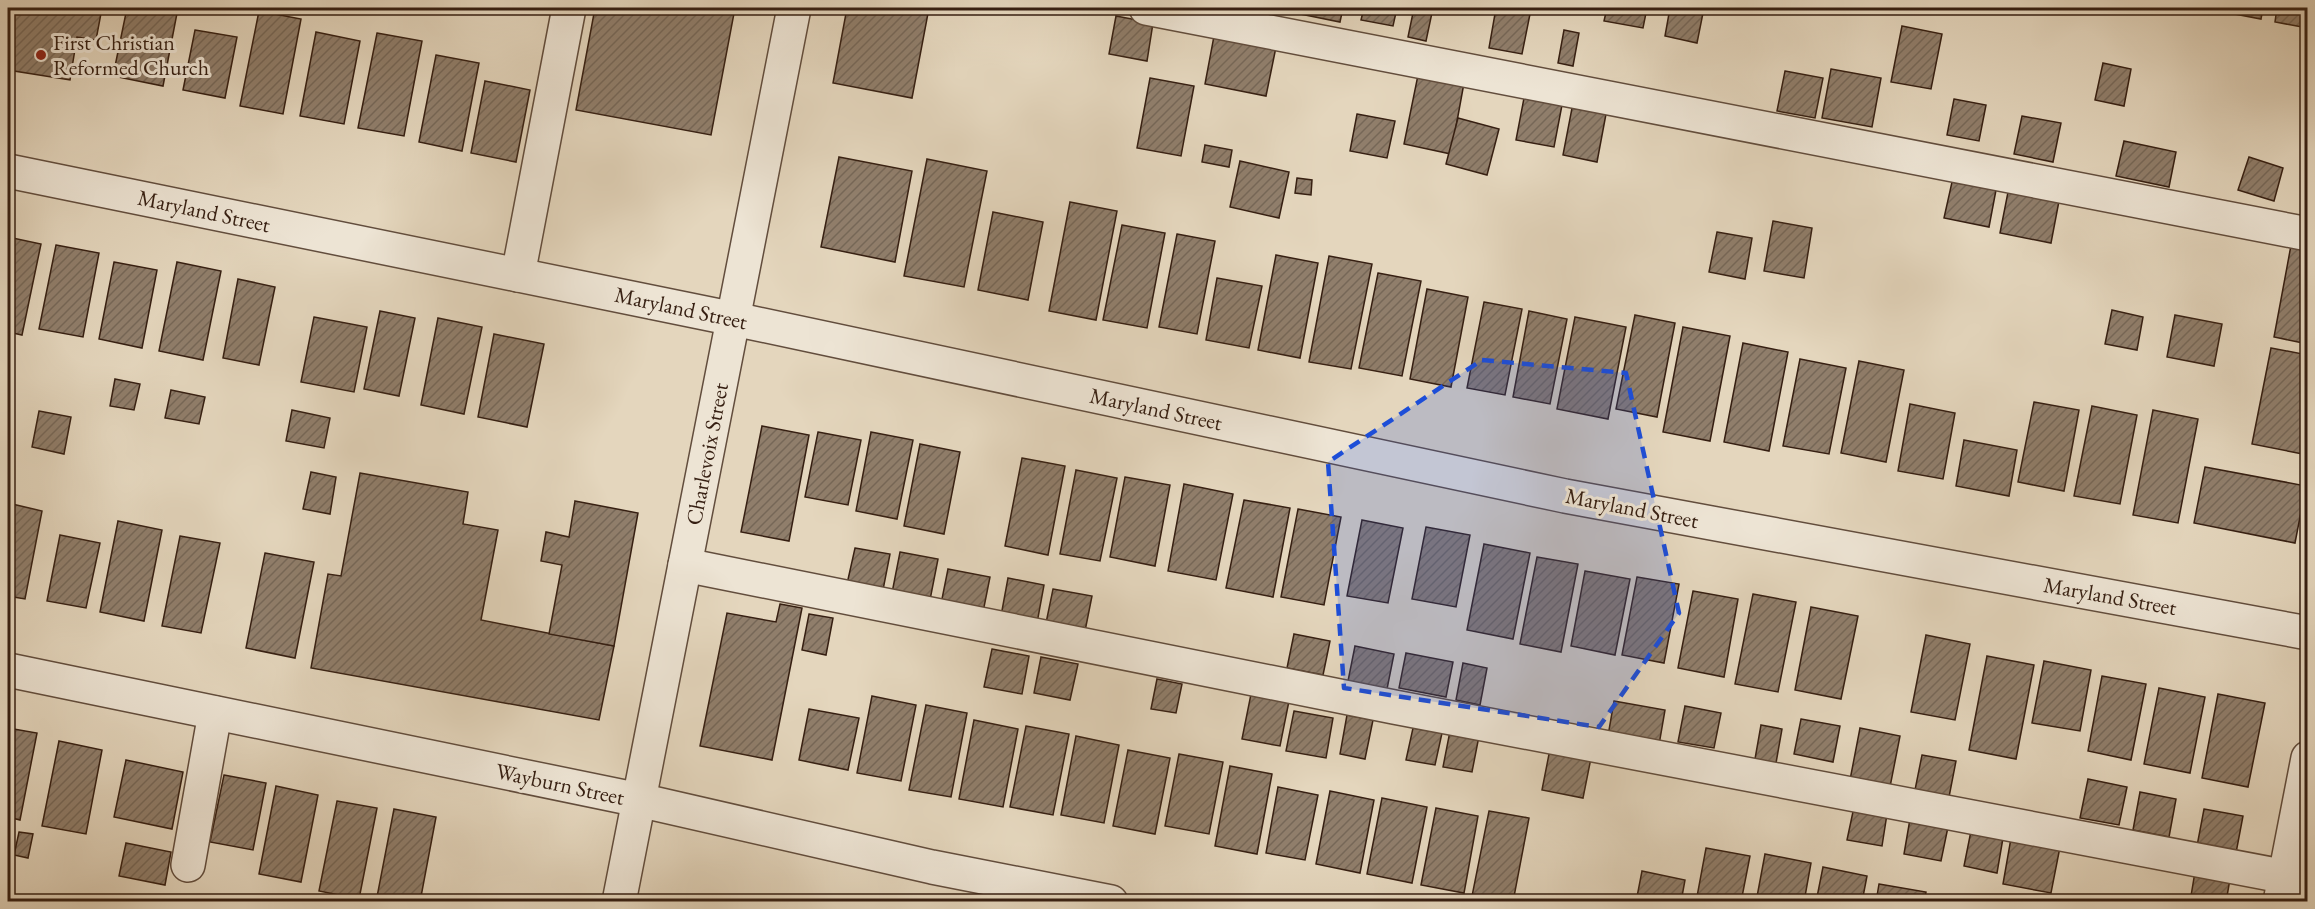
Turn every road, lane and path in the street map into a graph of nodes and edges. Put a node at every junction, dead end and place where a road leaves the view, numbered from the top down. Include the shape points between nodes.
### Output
1 (569, 8) edge
2 (795, 8) edge
3 (1146, 8) edge
4 (8, 171) edge
5 (2307, 234) edge
6 (518, 275) junction
7 (734, 319) junction
8 (685, 565) junction
9 (2307, 633) edge
10 (8, 670) edge
11 (215, 713) junction
12 (2307, 758) edge
13 (639, 800) junction
14 (188, 865) dead end
15 (2290, 886) edge
16 (619, 902) edge
17 (1111, 902) edge

1 - 6 street
2 - 7 street, Charlevoix Street
3 - 5 street
4 - 6 street, Maryland Street
6 - 7 street, Maryland Street
7 - 8 street, Charlevoix Street
7 - 9 street, Maryland Street via 1565,496
8 - 13 street, Charlevoix Street
8 - 15 street
10 - 11 street, Wayburn Street
11 - 13 street, Wayburn Street
11 - 14 street
12 - 15 street
13 - 16 street, Charlevoix Street
13 - 17 street, Wayburn Street via 932,867

